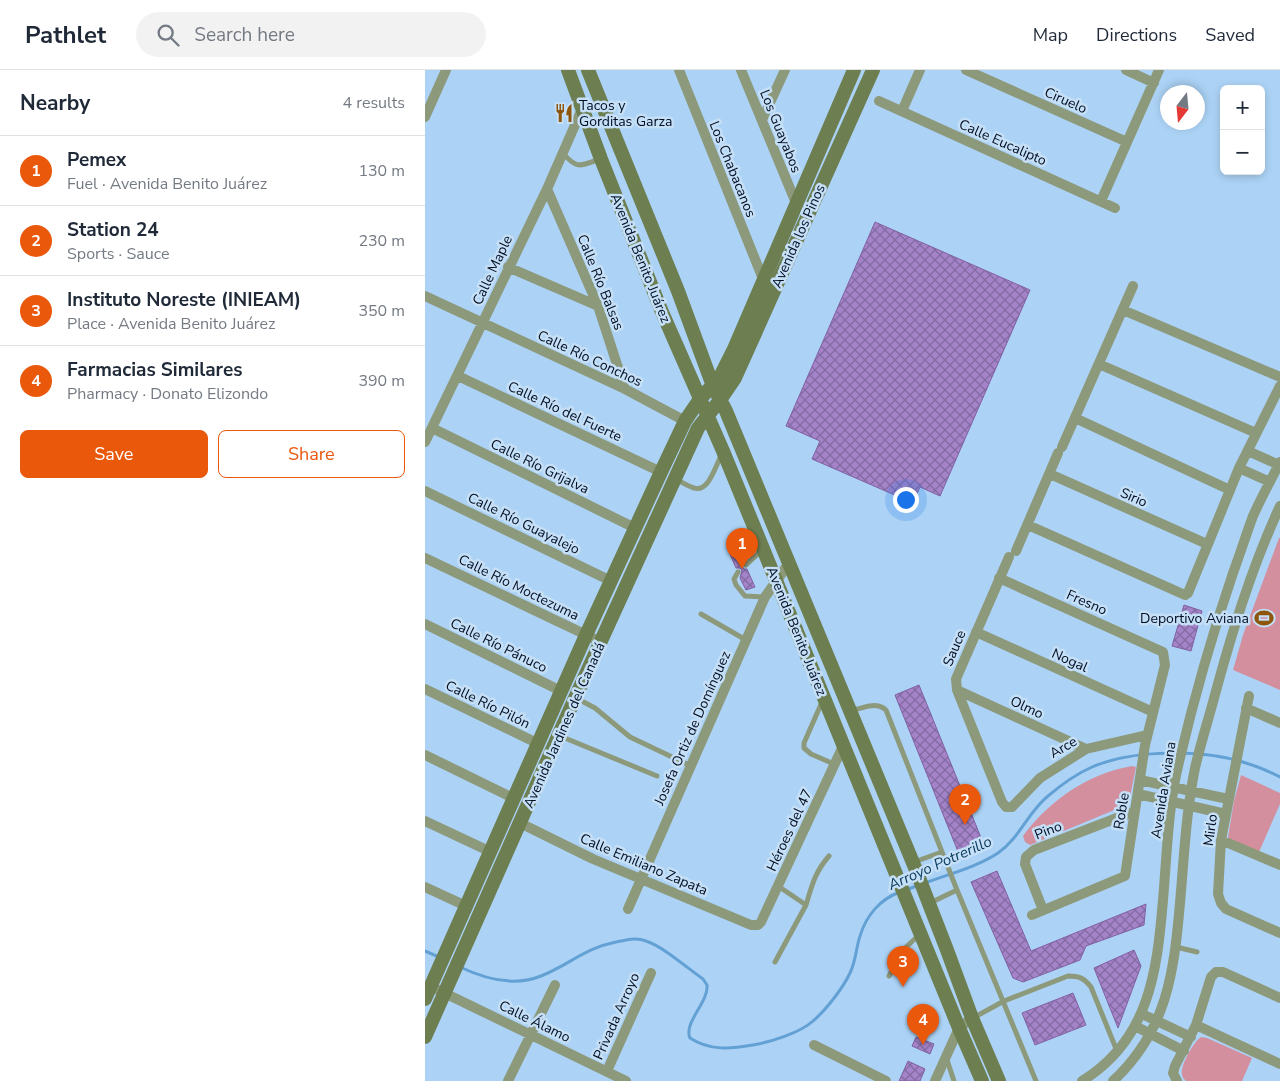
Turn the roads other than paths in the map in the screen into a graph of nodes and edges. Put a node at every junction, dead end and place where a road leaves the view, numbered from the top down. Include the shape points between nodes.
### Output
1 (445, 70) edge
2 (568, 70) edge
3 (588, 70) edge
4 (679, 70) edge
5 (741, 70) edge
6 (785, 70) edge
7 (854, 70) edge
8 (873, 70) edge
9 (921, 70) edge
10 (966, 70) edge
11 (1126, 70) edge
12 (1159, 70) edge
13 (1153, 83) junction
14 (879, 101) dead end
15 (582, 109) junction
16 (902, 111) junction
17 (425, 117) edge
18 (762, 120) junction
19 (1127, 142) junction
20 (562, 152) junction
21 (601, 159) junction
22 (547, 188) junction
23 (1101, 201) junction
24 (796, 202) junction
25 (1115, 208) dead end
26 (508, 267) junction
27 (763, 279) junction
28 (1133, 286) dead end
29 (425, 296) edge
30 (598, 306) junction
31 (1123, 310) junction
32 (482, 323) junction
33 (1099, 364) junction
34 (458, 376) junction
35 (1280, 377) edge
36 (713, 386) junction
37 (1280, 386) edge
38 (625, 389) junction
39 (700, 399) junction
40 (720, 400) junction
41 (707, 414) junction
42 (1075, 418) junction
43 (685, 421) junction
44 (432, 428) junction
45 (1256, 433) junction
46 (425, 442) edge
47 (723, 451) junction
48 (1248, 451) junction
49 (1279, 463) edge
50 (1239, 468) junction
51 (661, 472) junction
52 (1050, 474) junction
53 (675, 478) junction
54 (1275, 478) edge
55 (1230, 490) junction
56 (425, 491) edge
57 (1280, 506) edge
58 (1028, 525) junction
59 (635, 528) junction
60 (1207, 544) junction
61 (763, 549) junction
62 (425, 558) edge
63 (789, 563) junction
64 (746, 565) dead end
65 (737, 572) dead end
66 (999, 578) junction
67 (611, 581) junction
68 (777, 582) junction
69 (765, 597) junction
70 (701, 614) dead end
71 (425, 624) edge
72 (975, 632) junction
73 (586, 635) junction
74 (747, 641) junction
75 (601, 642) junction
76 (1163, 652) joint
77 (425, 689) edge
78 (957, 690) junction
79 (561, 691) junction
80 (1249, 696) dead end
81 (824, 697) junction
82 (575, 698) junction
83 (1247, 708) junction
84 (850, 711) junction
85 (1153, 712) junction
86 (1280, 723) edge
87 (559, 735) junction
88 (1147, 735) junction
89 (539, 744) junction
90 (843, 744) junction
91 (1086, 749) junction
92 (425, 755) edge
93 (834, 764) junction
94 (691, 766) junction
95 (657, 776) dead end
96 (1140, 780) junction
97 (1174, 787) junction
98 (1191, 791) junction
99 (1138, 794) junction
100 (1229, 798) junction
101 (515, 799) junction
102 (1172, 802) junction
103 (1188, 806) junction
104 (1135, 812) junction
105 (1226, 814) junction
106 (425, 821) edge
107 (520, 823) junction
108 (1221, 840) junction
109 (491, 852) junction
110 (942, 852) junction
111 (829, 856) dead end
112 (914, 866) junction
113 (1280, 866) edge
114 (641, 878) junction
115 (778, 886) junction
116 (425, 887) edge
117 (956, 887) junction
118 (927, 900) junction
119 (806, 905) junction
120 (467, 906) junction
121 (628, 909) dead end
122 (1043, 910) junction
123 (1032, 915) dead end
124 (758, 925) joint
125 (1280, 933) edge
126 (920, 934) junction
127 (1176, 947) junction
128 (1197, 952) dead end
129 (775, 962) dead end
130 (651, 973) dead end
131 (889, 976) dead end
132 (555, 985) dead end
133 (447, 987) junction
134 (428, 993) edge
135 (1280, 998) edge
136 (1004, 1002) junction
137 (1142, 1014) junction
138 (972, 1018) junction
139 (1157, 1021) junction
140 (1196, 1025) junction
141 (1135, 1026) junction
142 (959, 1028) junction
143 (1150, 1034) junction
144 (531, 1035) junction
145 (425, 1037) edge
146 (1191, 1037) junction
147 (814, 1045) dead end
148 (1183, 1050) junction
149 (1118, 1052) junction
150 (946, 1056) junction
151 (1280, 1064) edge
152 (607, 1071) junction
153 (508, 1081) edge
154 (626, 1081) edge
155 (886, 1081) edge
156 (935, 1081) edge
157 (954, 1081) edge
158 (982, 1081) edge
159 (999, 1081) edge
160 (1036, 1081) edge
161 (1082, 1081) edge
162 (1113, 1081) edge
163 (1177, 1081) edge

1 - 17 street
2 - 15 street, Avenida Benito Juárez
3 - 36 street, Avenida Benito Juárez
4 - 27 street, Los Chabacanos
5 - 18 street, Los Guayabos
6 - 18 street
7 - 24 street, Avenida los Pinos
8 - 40 street, Avenida los Pinos via 740,368
9 - 16 street
10 - 19 street, Ciruelo
11 - 13 street
12 - 13 street
13 - 19 street
14 - 16 street, Calle Eucalipto
15 - 20 street, Calle Maple
15 - 21 street, Avenida Benito Juárez
16 - 23 street, Calle Eucalipto
18 - 24 street, Los Guayabos
19 - 23 street
20 - 21 lane via 575,165
20 - 22 street, Calle Maple
21 - 39 street, Avenida Benito Juárez
22 - 26 street, Calle Maple
22 - 30 street, Calle Río Balsas
23 - 25 street, Calle Eucalipto
24 - 27 street, Avenida los Pinos
26 - 30 street
26 - 32 street, Calle Maple
27 - 36 street, Avenida los Pinos via 721,377
28 - 31 street, Sauce
29 - 32 street, Calle Río Conchos
30 - 38 street, Calle Río Balsas
31 - 33 street, Sauce
31 - 35 street
32 - 34 street, Calle Maple
32 - 38 street, Calle Río Conchos
33 - 42 street, Sauce
33 - 45 street
34 - 44 street, Calle Maple
34 - 51 street, Calle Río del Fuerte
36 - 39 street, Avenida los Pinos
36 - 40 street, Avenida Benito Juárez
37 - 45 street
38 - 43 street, Calle Río Conchos
39 - 41 street, Avenida Benito Juárez
39 - 43 street, Avenida Jardines del Canadá
40 - 41 street, Avenida los Pinos
40 - 63 street, Avenida Benito Juárez
41 - 47 street, Avenida Benito Juárez
41 - 53 street, Avenida Jardines del Canadá
42 - 52 street, Sauce
42 - 55 street
43 - 51 street, Avenida Jardines del Canadá
44 - 46 street, Calle Maple
44 - 59 street, Calle Río Grijalva
45 - 48 street
47 - 53 lane via 707,485 695,489
47 - 61 street, Avenida Benito Juárez
48 - 49 street
48 - 50 street
49 - 54 street, Avenida Aviana
50 - 54 street
50 - 55 street
51 - 59 street, Avenida Jardines del Canadá
52 - 58 street, Sauce
52 - 60 street, Sirio
53 - 75 street, Avenida Jardines del Canadá
54 - 97 street, Avenida Aviana via 1253,517 1217,619
55 - 60 street
56 - 67 street, Calle Río Guayalejo
57 - 98 street, Avenida Aviana via 1235,623
58 - 60 street via 1185,594 1190,592
58 - 66 street, Sauce
59 - 67 street, Avenida Jardines del Canadá
61 - 64 lane
61 - 68 street, Avenida Benito Juárez
62 - 73 street, Calle Río Moctezuma
63 - 68 street, Josefa Ortiz de Domínguez
63 - 84 street, Avenida Benito Juárez
65 - 69 lane via 734,579 745,596
66 - 72 street, Sauce
66 - 76 street, Fresno
67 - 73 street, Avenida Jardines del Canadá
68 - 69 street, Josefa Ortiz de Domínguez
68 - 81 street, Avenida Benito Juárez
69 - 74 street, Josefa Ortiz de Domínguez
70 - 74 lane
71 - 79 street, Calle Río Pánuco
72 - 78 street, Sauce via 956,679
72 - 85 street, Nogal
73 - 75 street, Calle Río Moctezuma
73 - 79 street, Avenida Jardines del Canadá
74 - 94 street, Josefa Ortiz de Domínguez
75 - 82 street, Avenida Jardines del Canadá
76 - 85 street, Roble via 1165,665
77 - 89 street, Calle Río Pilón
78 - 91 street, Olmo
78 - 91 street, Arce via 1006,806 1012,807 1040,778
79 - 89 street, Avenida Jardines del Canadá
80 - 83 street, Mirlo
81 - 90 street, Avenida Benito Juárez
81 - 93 lane via 804,748
82 - 87 street, Avenida Jardines del Canadá
82 - 94 lane via 595,708 630,738
83 - 86 street
83 - 100 street, Mirlo
84 - 110 lane via 876,705 886,710
84 - 112 street, Avenida Benito Juárez
85 - 88 street, Roble
87 - 95 lane
87 - 107 street, Avenida Jardines del Canadá
88 - 91 street, Arce
88 - 96 street, Roble
89 - 101 street, Avenida Jardines del Canadá
90 - 93 street, Héroes del 47
90 - 126 street, Avenida Benito Juárez
92 - 101 street
93 - 115 street, Héroes del 47
94 - 114 street, Josefa Ortiz de Domínguez
96 - 97 street
96 - 99 street, Roble
97 - 98 street
97 - 102 street, Avenida Aviana
98 - 100 street
98 - 103 street, Avenida Aviana
99 - 102 street
99 - 104 street, Roble
100 - 105 street, Mirlo
101 - 109 street, Avenida Jardines del Canadá
102 - 103 street
102 - 137 street, Avenida Aviana via 1159,947
103 - 105 street
103 - 127 street, Avenida Aviana
104 - 122 street, Roble via 1125,876
104 - 122 street, Pino via 1034,850 1026,857 1025,864
105 - 108 street, Mirlo
106 - 109 street
107 - 114 street, Calle Emiliano Zapata via 593,859
107 - 133 street, Avenida Jardines del Canadá
108 - 113 street
108 - 125 street, Mirlo via 1218,894 1221,903 1235,914
109 - 120 street, Avenida Jardines del Canadá
110 - 112 lane
110 - 117 lane
111 - 119 lane via 819,868
112 - 118 street, Avenida Benito Juárez
114 - 121 street, Josefa Ortiz de Domínguez
114 - 124 street, Calle Emiliano Zapata via 751,925
115 - 119 lane
115 - 124 street, Héroes del 47
116 - 120 street
117 - 118 lane
117 - 136 lane
118 - 138 street, Avenida Benito Juárez
119 - 129 lane
120 - 134 street, Avenida Jardines del Canadá
122 - 123 street, Roble
126 - 131 lane via 904,949
126 - 142 street, Avenida Benito Juárez
127 - 128 lane
127 - 139 street, Avenida Aviana via 1172,975
130 - 152 street, Privada Arroyo
132 - 144 street
133 - 134 street, Calle Álamo
133 - 144 street, Calle Álamo
133 - 145 street, Avenida Jardines del Canadá
135 - 140 street via 1223,972 1216,972 1211,977
136 - 138 lane
136 - 149 lane via 1068,976 1078,976 1091,987
136 - 160 lane
137 - 139 street
137 - 141 street, Avenida Aviana
138 - 142 street
138 - 159 street, Avenida Benito Juárez
139 - 143 street, Avenida Aviana
139 - 146 street
140 - 146 street
140 - 151 street
141 - 143 street
141 - 149 street, Avenida Aviana
142 - 150 street
142 - 158 street, Avenida Benito Juárez
143 - 148 street
143 - 162 street, Avenida Aviana via 1132,1061
144 - 152 street, Calle Álamo
144 - 153 street
146 - 148 street
147 - 155 street
148 - 163 street via 1173,1073
149 - 161 street, Avenida Aviana
150 - 156 street
150 - 157 lane
152 - 154 street, Calle Álamo

